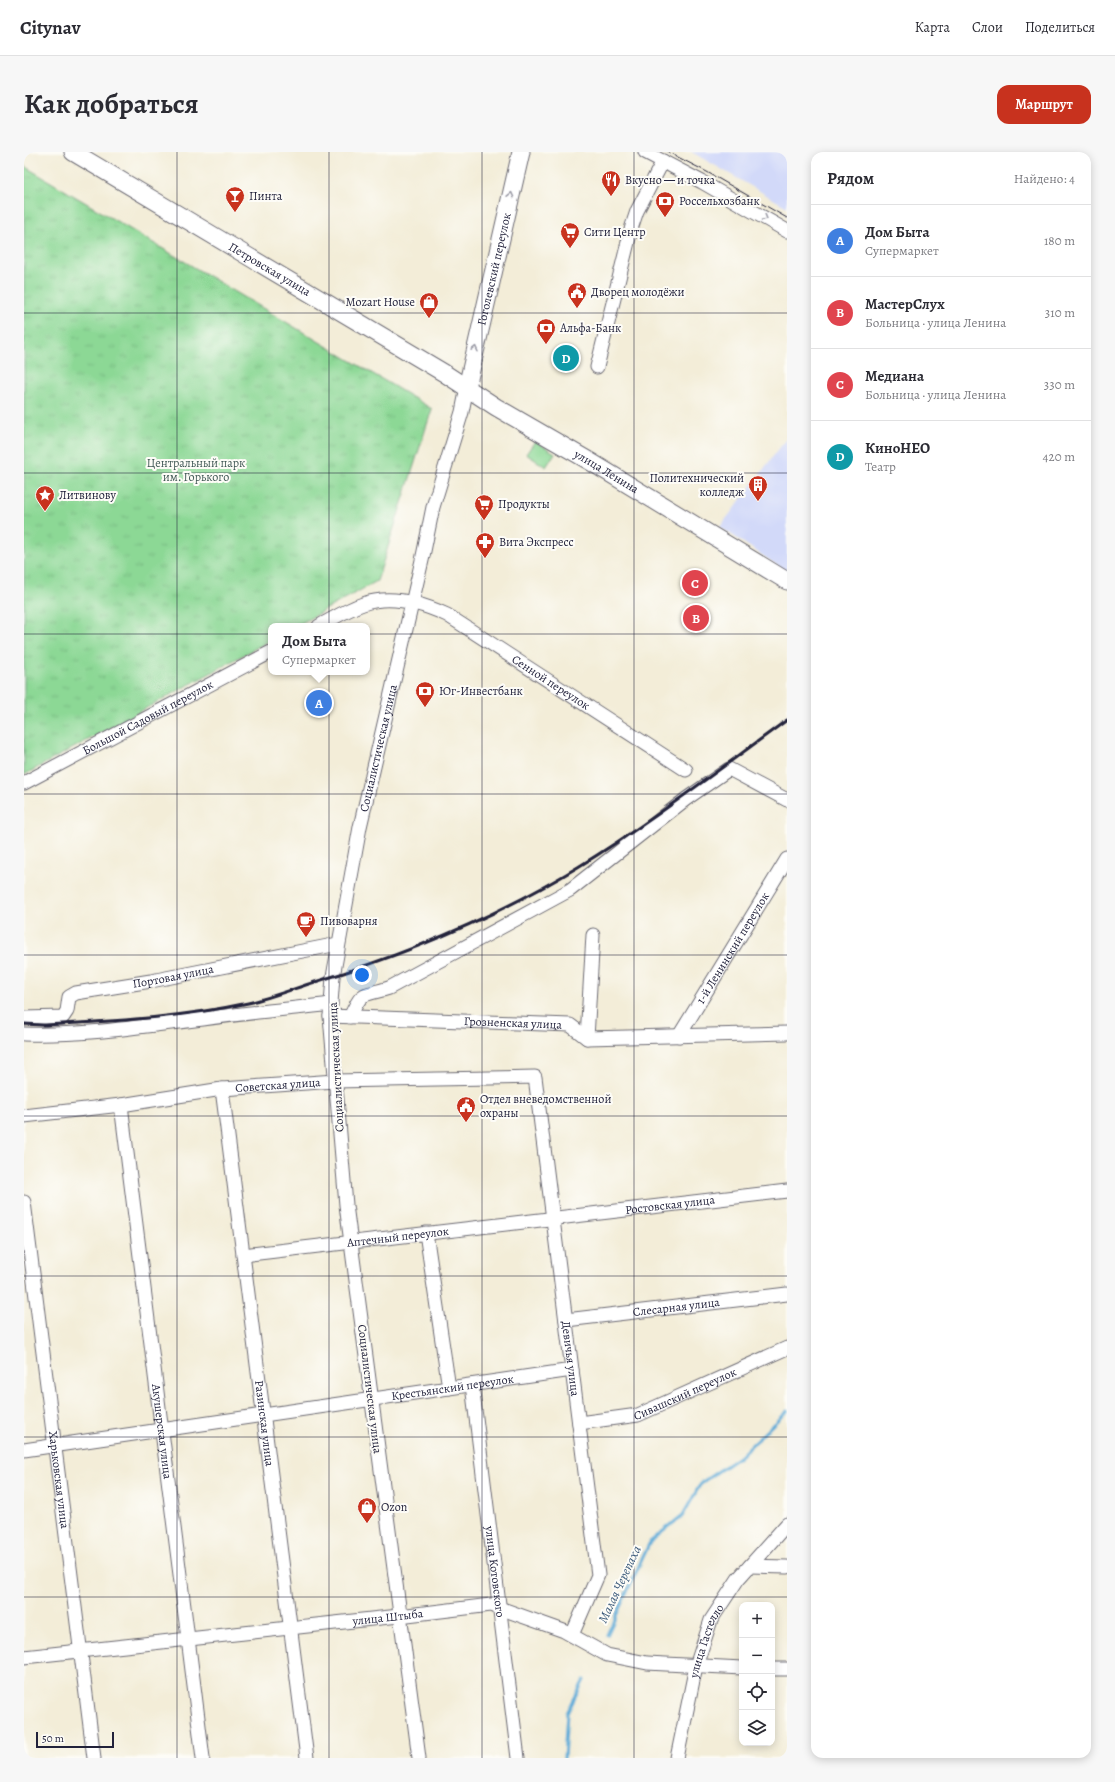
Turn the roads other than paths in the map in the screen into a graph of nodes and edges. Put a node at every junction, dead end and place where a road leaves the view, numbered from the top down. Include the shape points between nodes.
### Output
1 (73, 152) edge
2 (521, 152) edge
3 (645, 152) edge
4 (663, 161) junction
5 (787, 231) edge
6 (597, 367) dead end
7 (467, 387) junction
8 (787, 581) edge
9 (412, 602) junction
10 (325, 623) edge
11 (268, 654) edge
12 (686, 770) dead end
13 (24, 783) edge
14 (787, 800) edge
15 (787, 859) edge
16 (592, 935) dead end
17 (338, 944) junction
18 (331, 1010) junction
19 (350, 1017) junction
20 (24, 1018) edge
21 (787, 1033) edge
22 (24, 1034) edge
23 (679, 1036) junction
24 (587, 1038) junction
25 (534, 1077) joint
26 (335, 1081) junction
27 (222, 1089) junction
28 (121, 1105) junction
29 (24, 1116) edge
30 (787, 1191) edge
31 (24, 1202) edge
32 (553, 1218) junction
33 (426, 1233) junction
34 (351, 1242) junction
35 (243, 1255) junction
36 (787, 1294) edge
37 (566, 1320) junction
38 (787, 1348) edge
39 (572, 1370) junction
40 (472, 1385) junction
41 (448, 1388) junction
42 (371, 1399) junction
43 (264, 1415) junction
44 (579, 1423) junction
45 (162, 1430) junction
46 (54, 1445) junction
47 (24, 1450) edge
48 (787, 1524) edge
49 (750, 1566) junction
50 (787, 1567) edge
51 (500, 1608) junction
52 (399, 1616) junction
53 (290, 1628) junction
54 (572, 1635) junction
55 (188, 1639) junction
56 (80, 1651) junction
57 (24, 1657) edge
58 (696, 1666) junction
59 (739, 1668) edge
60 (775, 1669) edge
61 (787, 1669) edge
62 (94, 1758) edge
63 (204, 1758) edge
64 (306, 1758) edge
65 (419, 1758) edge
66 (518, 1758) edge
67 (677, 1758) edge

1 - 7 main road, Петровская улица
7 -> 2 main road, Гоголевский переулок
3 - 4 street
4 -> 5 street
4 - 6 street via 632,226
7 - 8 main road, улица Ленина via 496,407
7 - 9 street, Социалистическая улица via 462,412 433,507
9 - 10 street via 392,600 363,604
9 - 12 street, Сенной переулок via 447,615
9 - 17 street, Социалистическая улица via 360,827
11 - 13 street, Большой Садовый переулок
14 - 19 street via 729,769 686,799 570,890 389,988 362,995 358,998
15 - 23 street, 1-й Ленинский переулок
16 - 24 street
17 - 18 street, Социалистическая улица
17 - 20 street, Портовая улица via 76,993 69,997 68,1011 63,1017
18 - 19 street, Грозненская улица
18 - 22 street via 202,1019 66,1034
18 - 26 street, Социалистическая улица
19 - 24 street, Грозненская улица via 570,1025
21 - 23 street
23 - 24 street
25 - 26 street, Советская улица
25 - 32 street, Девичья улица
26 - 27 street, Советская улица
26 - 34 street, Социалистическая улица
27 - 28 street, Советская улица
27 - 35 street, Разинская улица
28 - 29 street, Советская улица
28 - 45 street, Акушерская улица
30 - 32 street, Ростовская улица
31 - 46 street, Харьковская улица
32 - 33 street, Аптечный переулок
32 - 37 street, Девичья улица
33 - 34 street, Аптечный переулок
33 - 41 street
34 - 35 street, Аптечный переулок
34 - 42 street, Социалистическая улица
35 - 43 street, Разинская улица
36 - 37 street, Слесарная улица
37 - 39 street, Девичья улица
38 - 44 street, Сивашский переулок via 638,1415
39 - 40 street, Крестьянский переулок
39 - 44 street, Девичья улица
40 - 41 street, Крестьянский переулок
40 - 51 street, улица Котовского
41 - 42 street, Крестьянский переулок
42 - 43 street, Крестьянский переулок
42 - 52 street, Социалистическая улица
43 - 45 street, Крестьянский переулок
43 - 53 street, Разинская улица
44 - 54 street, Девичья улица via 598,1575
45 - 46 street, Крестьянский переулок
45 - 55 street, Акушерская улица
46 - 47 street, Крестьянский переулок
46 - 56 street, Харьковская улица
48 - 49 street, улица Гастелло
49 - 50 street
49 - 58 street, улица Гастелло via 738,1579 711,1620
51 - 52 street, улица Штыба via 491,1605
51 - 54 street, улица Штыба
51 - 66 street, улица Котовского
52 - 53 street, улица Штыба
52 - 65 street, Социалистическая улица
53 - 55 street, улица Штыба
53 - 64 street, Разинская улица
54 - 58 street, улица Штыба via 607,1655 647,1663
55 - 56 street, улица Штыба
55 - 63 street, Акушерская улица
56 - 57 street, улица Штыба
56 - 62 street, Харьковская улица
58 - 59 street, улица Штыба
58 - 67 street, улица Гастелло
60 - 61 street

